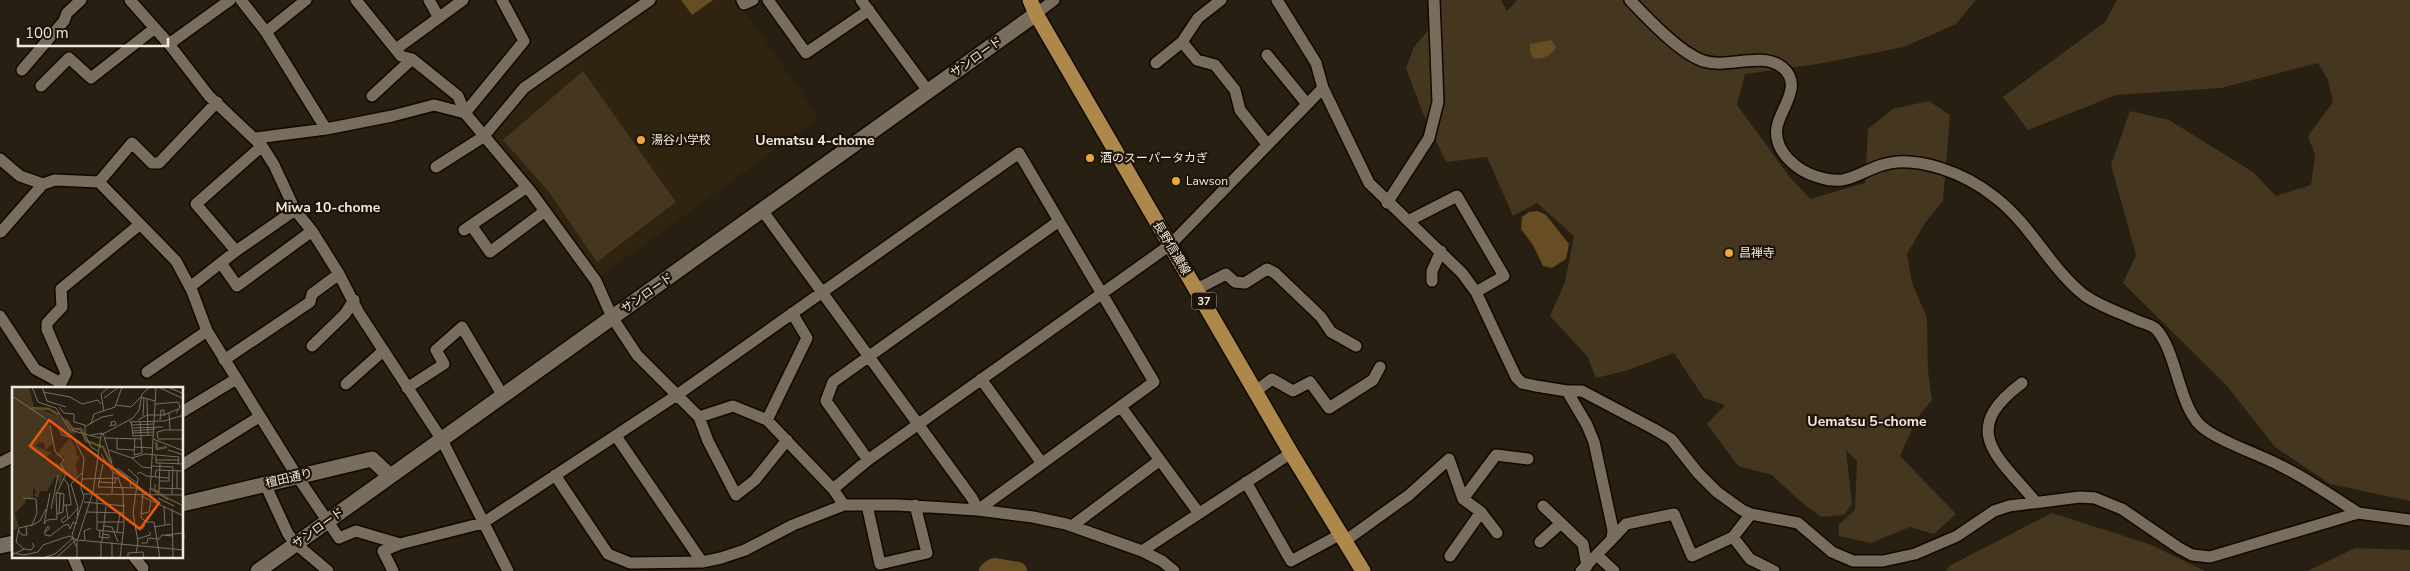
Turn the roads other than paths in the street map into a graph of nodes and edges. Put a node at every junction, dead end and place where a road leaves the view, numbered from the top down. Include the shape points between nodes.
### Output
1 (81, 0) edge
2 (130, 0) edge
3 (230, 0) edge
4 (241, 0) edge
5 (306, 0) edge
6 (356, 0) edge
7 (429, 0) edge
8 (463, 0) edge
9 (502, 0) edge
10 (650, 0) edge
11 (742, 0) edge
12 (753, 0) edge
13 (768, 0) edge
14 (861, 0) edge
15 (1054, 0) edge
16 (1221, 0) edge
17 (1277, 0) edge
18 (1434, 0) edge
19 (1630, 0) edge
20 (1033, 7) edge
21 (869, 10) junction
22 (439, 18) junction
23 (155, 28) junction
24 (266, 32) junction
25 (1182, 42) junction
26 (169, 44) junction
27 (396, 49) junction
28 (1267, 54) dead end
29 (412, 59) junction
30 (1156, 63) dead end
31 (22, 70) dead end
32 (42, 86) dead end
33 (1323, 88) junction
34 (928, 91) junction
35 (372, 96) dead end
36 (217, 102) junction
37 (1307, 104) junction
38 (465, 113) junction
39 (326, 129) junction
40 (483, 137) junction
41 (259, 142) junction
42 (1267, 144) junction
43 (0, 159) edge
44 (436, 167) dead end
45 (99, 182) junction
46 (42, 184) junction
47 (527, 187) junction
48 (1388, 203) junction
49 (295, 210) junction
50 (762, 210) junction
51 (545, 211) junction
52 (1408, 221) junction
53 (1059, 222) junction
54 (139, 225) junction
55 (312, 231) junction
56 (1, 232) edge
57 (1170, 245) junction
58 (236, 251) junction
59 (1441, 251) junction
60 (221, 263) junction
61 (339, 274) junction
62 (1432, 281) dead end
63 (190, 287) junction
64 (1197, 289) junction
65 (821, 292) junction
66 (1476, 292) junction
67 (1100, 294) junction
68 (354, 300) junction
69 (792, 313) junction
70 (0, 316) edge
71 (612, 318) junction
72 (207, 331) junction
73 (312, 346) dead end
74 (1356, 346) dead end
75 (383, 351) junction
76 (868, 356) junction
77 (224, 360) junction
78 (1380, 367) dead end
79 (147, 372) dead end
80 (236, 379) junction
81 (981, 379) junction
82 (2022, 383) dead end
83 (346, 384) dead end
84 (60, 386) edge
85 (407, 388) junction
86 (1256, 391) junction
87 (1567, 392) junction
88 (503, 396) junction
89 (677, 396) junction
90 (1121, 407) junction
91 (184, 411) edge
92 (260, 416) junction
93 (699, 417) junction
94 (767, 420) junction
95 (918, 425) junction
96 (616, 436) junction
97 (442, 440) junction
98 (787, 440) junction
99 (1291, 453) junction
100 (12, 457) edge
101 (1528, 459) dead end
102 (868, 460) junction
103 (1160, 460) junction
104 (1041, 462) junction
105 (0, 463) edge
106 (184, 464) edge
107 (556, 475) junction
108 (297, 476) junction
109 (390, 476) junction
110 (1246, 482) junction
111 (265, 484) junction
112 (833, 489) junction
113 (1463, 499) junction
114 (2035, 501) junction
115 (184, 504) edge
116 (844, 505) junction
117 (867, 505) junction
118 (915, 506) junction
119 (1543, 506) dead end
120 (978, 510) junction
121 (1198, 512) junction
122 (1481, 512) junction
123 (2358, 512) junction
124 (1751, 514) junction
125 (2410, 520) edge
126 (326, 522) junction
127 (483, 523) junction
128 (1561, 523) junction
129 (1072, 526) junction
130 (1497, 533) dead end
131 (1343, 537) junction
132 (1732, 537) junction
133 (1612, 540) junction
134 (1540, 542) dead end
135 (296, 544) junction
136 (400, 544) junction
137 (1142, 551) junction
138 (1450, 556) dead end
139 (1598, 556) junction
140 (73, 558) edge
141 (134, 558) edge
142 (702, 562) junction
143 (1749, 565) edge
144 (268, 568) edge
145 (1584, 568) edge
146 (140, 570) edge
147 (79, 571) edge
148 (328, 571) edge
149 (393, 571) edge
150 (508, 571) edge
151 (1174, 571) edge
152 (1363, 571) edge
153 (1614, 571) edge
154 (1774, 571) edge

1 - 31 street
2 - 23 street
3 - 26 street
4 - 24 street
5 - 24 street
6 - 27 street
7 - 22 street
8 - 22 street
9 - 38 street via 524,41
10 - 40 street via 524,88
11 - 12 street via 744,4
13 - 21 street via 806,53
14 - 21 street
15 - 20 street
16 - 25 street via 1198,18
17 - 33 street via 1316,63
18 - 48 street via 1438,102 1429,138
19 - 123 street via 1676,43 1703,60 1729,63 1767,60 1782,68 1791,79 1792,92 1777,127 1779,146 1793,164 1815,176 1835,181 1849,180 1882,165 1898,162 1927,164 1965,177 1998,198 2072,285 2088,298 2156,328 2200,424 2214,434 2282,466
20 - 34 street, サンロード
20 - 57 main road, 長野信濃線 / 37
21 - 34 street
22 - 27 street
23 - 26 street
23 - 32 street via 91,78 70,58
24 - 39 street
25 - 30 street
25 - 42 street via 1197,60 1215,65 1235,90 1240,110
26 - 36 street
27 - 29 street via 401,56
28 - 37 street
29 - 35 street
29 - 38 street via 458,96
33 - 37 street
33 - 48 street via 1369,183
34 - 50 street, サンロード
36 - 41 street
36 - 45 street via 159,164 152,163 132,142
37 - 42 street
38 - 39 street via 434,105
38 - 40 street
39 - 41 street
40 - 44 street
40 - 47 street
41 - 49 street
41 - 58 street via 196,204
42 - 57 street
43 - 46 street via 20,176
45 - 46 street via 55,180
45 - 54 street
46 - 56 street
47 - 51 street
47 - 51 street via 467,228 490,252
48 - 52 street
49 - 55 street
49 - 58 street
50 - 65 street
50 - 71 street, サンロード
51 - 71 street via 596,281
52 - 59 street
52 - 66 street via 1457,196 1504,276
53 - 65 street via 1019,153
53 - 67 street
53 - 76 street
54 - 63 street via 176,261
54 - 84 street via 61,289 62,307 49,320 47,329 66,373
55 - 60 street via 237,286
55 - 61 street
57 - 64 main road, 長野信濃線 / 37
57 - 67 street
58 - 60 street
59 - 62 street via 1432,271
59 - 66 street
60 - 63 street
61 - 68 street
61 - 77 street via 312,294 310,302
63 - 72 street
64 - 74 street via 1226,274 1235,282 1245,283 1267,268 1321,317 1331,332
64 - 86 main road, 長野信濃線 / 37
65 - 69 street
65 - 76 street
66 - 87 street via 1516,377 1522,383
67 - 81 street
67 - 90 street via 1154,382
68 - 73 street via 345,314
68 - 75 street
69 - 89 street
69 - 94 street via 807,338
70 - 84 street via 35,369
71 - 88 street, サンロード
71 - 89 street via 637,355
72 - 77 street
72 - 79 street
75 - 83 street
75 - 85 street
76 - 95 street
76 - 102 street via 833,382 826,400
77 - 80 street
78 - 86 street via 1373,380 1329,408 1310,382 1293,391 1272,379
80 - 91 street
80 - 92 street
81 - 95 street
81 - 104 street
82 - 114 street via 2003,397 1995,409 1988,421 1988,436 1992,450
85 - 88 street via 444,364 436,350 462,327
85 - 97 street
86 - 99 main road, 長野信濃線 / 37
87 - 124 street via 1582,391 1671,439 1718,492
87 - 133 street via 1594,442 1613,530
88 - 97 street, サンロード
89 - 93 street
89 - 96 street
90 - 103 street
90 - 104 street
92 - 106 street
92 - 108 street
93 - 94 street via 732,406
93 - 98 street via 708,442 736,495 755,480
94 - 98 street
95 - 102 street
95 - 120 street
96 - 107 street
96 - 142 street
97 - 109 street, サンロード
97 - 127 street
98 - 112 street
99 - 110 street
99 - 131 main road, 長野信濃線 / 37
100 - 105 street
101 - 113 street via 1496,455
102 - 112 street
103 - 121 street
103 - 129 street
104 - 120 street
107 - 127 street
107 - 142 street via 608,554 630,563
108 - 109 street, 檀田通り via 372,459
108 - 111 street, 檀田通り
108 - 126 street
109 - 126 street, サンロード
110 - 121 street
110 - 131 street via 1291,561
111 - 115 street, 檀田通り
111 - 135 street via 288,534
112 - 116 street
113 - 122 street
113 - 131 street via 1449,459 1409,495
114 - 123 street via 2095,498 2122,509 2179,548 2210,557
114 - 124 street via 1994,511 1957,536 1914,554 1883,561 1853,561 1839,556 1798,523
116 - 117 street
116 - 142 street via 745,550
117 - 118 street
117 - 118 street via 880,564 927,553
118 - 120 street
119 - 128 street
120 - 129 street
121 - 137 street
122 - 130 street
122 - 138 street
123 - 125 street
124 - 132 street
126 - 135 street, サンロード
126 - 136 street via 339,538 356,531
127 - 136 street
127 - 150 street
128 - 134 street
128 - 145 street via 1583,544
129 - 137 street
131 - 152 main road, 長野信濃線 / 37
132 - 133 street via 1692,556 1674,514 1626,524
132 - 143 street
133 - 139 street
135 - 144 street, サンロード
135 - 148 street
136 - 149 street via 383,550
137 - 151 street
139 - 145 street
139 - 153 street
140 - 147 street
141 - 146 street
143 - 154 street

